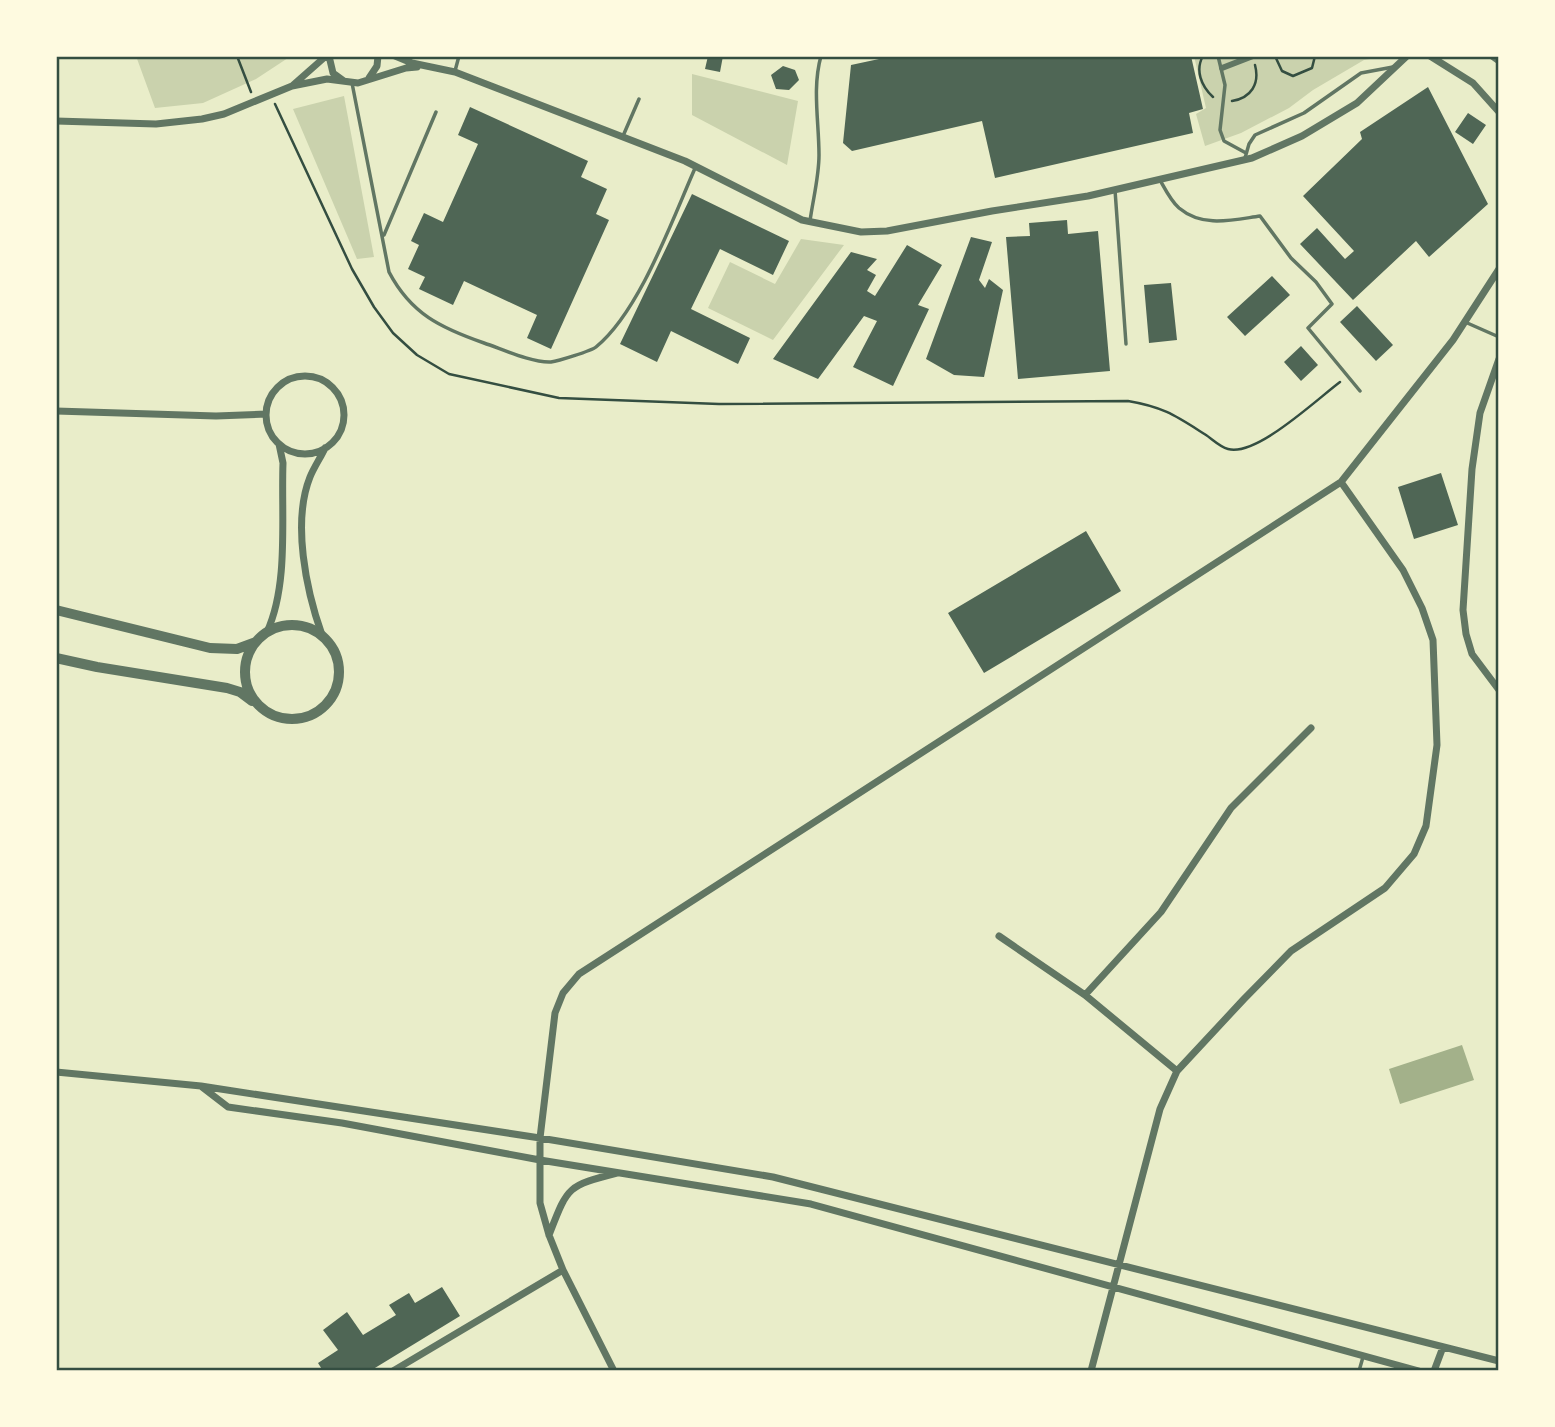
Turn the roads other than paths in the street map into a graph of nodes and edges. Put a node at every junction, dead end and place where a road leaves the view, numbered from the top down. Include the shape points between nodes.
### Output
1 (328, 56) edge
2 (378, 56) edge
3 (395, 56) edge
4 (459, 56) edge
5 (821, 56) edge
6 (1218, 56) edge
7 (1253, 56) edge
8 (1407, 56) edge
9 (1430, 56) edge
10 (1492, 56) edge
11 (1499, 61) edge
12 (1399, 66) junction
13 (432, 67) junction
14 (1222, 68) junction
15 (455, 72) junction
16 (368, 78) junction
17 (350, 83) junction
18 (292, 86) junction
19 (639, 99) dead end
20 (436, 112) dead end
21 (1499, 112) edge
22 (56, 121) edge
23 (623, 138) junction
24 (1246, 156) junction
25 (696, 166) junction
26 (1160, 180) junction
27 (1115, 190) junction
28 (810, 222) junction
29 (383, 238) junction
30 (1499, 271) edge
31 (1465, 322) junction
32 (1499, 337) edge
33 (1126, 344) dead end
34 (1499, 359) edge
35 (1360, 391) dead end
36 (56, 411) edge
37 (266, 414) junction
38 (279, 444) junction
39 (326, 448) junction
40 (1340, 482) junction
41 (56, 610) edge
42 (267, 632) junction
43 (322, 635) junction
44 (256, 642) junction
45 (56, 658) edge
46 (1499, 690) edge
47 (259, 706) junction
48 (1311, 728) dead end
49 (999, 936) dead end
50 (1085, 995) junction
51 (1177, 1071) junction
52 (56, 1072) edge
53 (201, 1086) junction
54 (540, 1138) junction
55 (540, 1160) junction
56 (620, 1172) junction
57 (549, 1236) junction
58 (1118, 1265) junction
59 (562, 1270) junction
60 (1112, 1288) junction
61 (1443, 1346) junction
62 (1363, 1355) junction
63 (1499, 1361) edge
64 (393, 1371) edge
65 (614, 1371) edge
66 (1091, 1371) edge
67 (1359, 1371) edge
68 (1419, 1371) edge
69 (1434, 1371) edge

1 - 17 street via 333,73
1 - 18 street
2 - 16 street
3 - 13 street
4 - 15 lane
5 - 28 lane via 819,158
6 - 14 lane
7 - 14 street
8 - 12 street
9 - 21 street via 1473,83
10 - 11 street
12 - 24 street via 1357,103 1329,120 1278,148
12 - 24 lane via 1361,73 1304,113 1255,135
13 - 15 street
13 - 16 street
14 - 24 lane via 1225,100 1220,130 1224,141
15 - 23 street
16 - 17 street
17 - 18 street via 327,79
17 - 29 lane
18 - 22 street via 202,119 176,123
19 - 23 lane
20 - 29 lane
23 - 25 street
24 - 26 street
25 - 28 street
25 - 29 lane via 636,297 614,329 593,349 551,362 472,339 419,313 389,272
26 - 27 street
26 - 35 lane via 1177,207 1192,217 1214,223 1260,216 1332,304 1308,328
27 - 28 street via 887,231 861,232
27 - 33 lane
30 - 31 street
31 - 32 lane
31 - 40 street
34 - 46 street via 1480,413 1463,610 1472,654
36 - 37 street
37 - 38 street
37 - 39 street via 269,399 285,381 301,376 325,382 341,400 344,416 338,436
38 - 39 street via 300,454
38 - 42 street via 283,463 281,582
39 - 43 street via 310,477 304,501 303,541 308,587
40 - 51 street via 1403,570 1433,640 1437,745 1426,826 1414,854 1385,888 1291,951
40 - 54 street via 579,974 563,993 555,1013
41 - 44 street via 210,648 237,649
42 - 43 street via 286,624
42 - 44 street
43 - 47 street via 338,658 340,674 328,703 317,713 295,719 278,717
44 - 47 street via 245,671 251,696
45 - 47 street via 227,688
48 - 50 street via 1231,808 1161,912
49 - 50 street
50 - 51 street
51 - 58 street via 1160,1109
52 - 53 street
53 - 54 street
53 - 55 street via 228,1107
54 - 55 street
54 - 58 street via 773,1177
55 - 56 street
55 - 57 street via 540,1203
56 - 57 street via 581,1182 571,1190
56 - 60 street via 811,1204
57 - 59 street
58 - 60 street
58 - 61 street
59 - 64 street
59 - 65 street
60 - 62 street
60 - 66 street
61 - 63 street
61 - 69 street
62 - 67 lane
62 - 68 street

